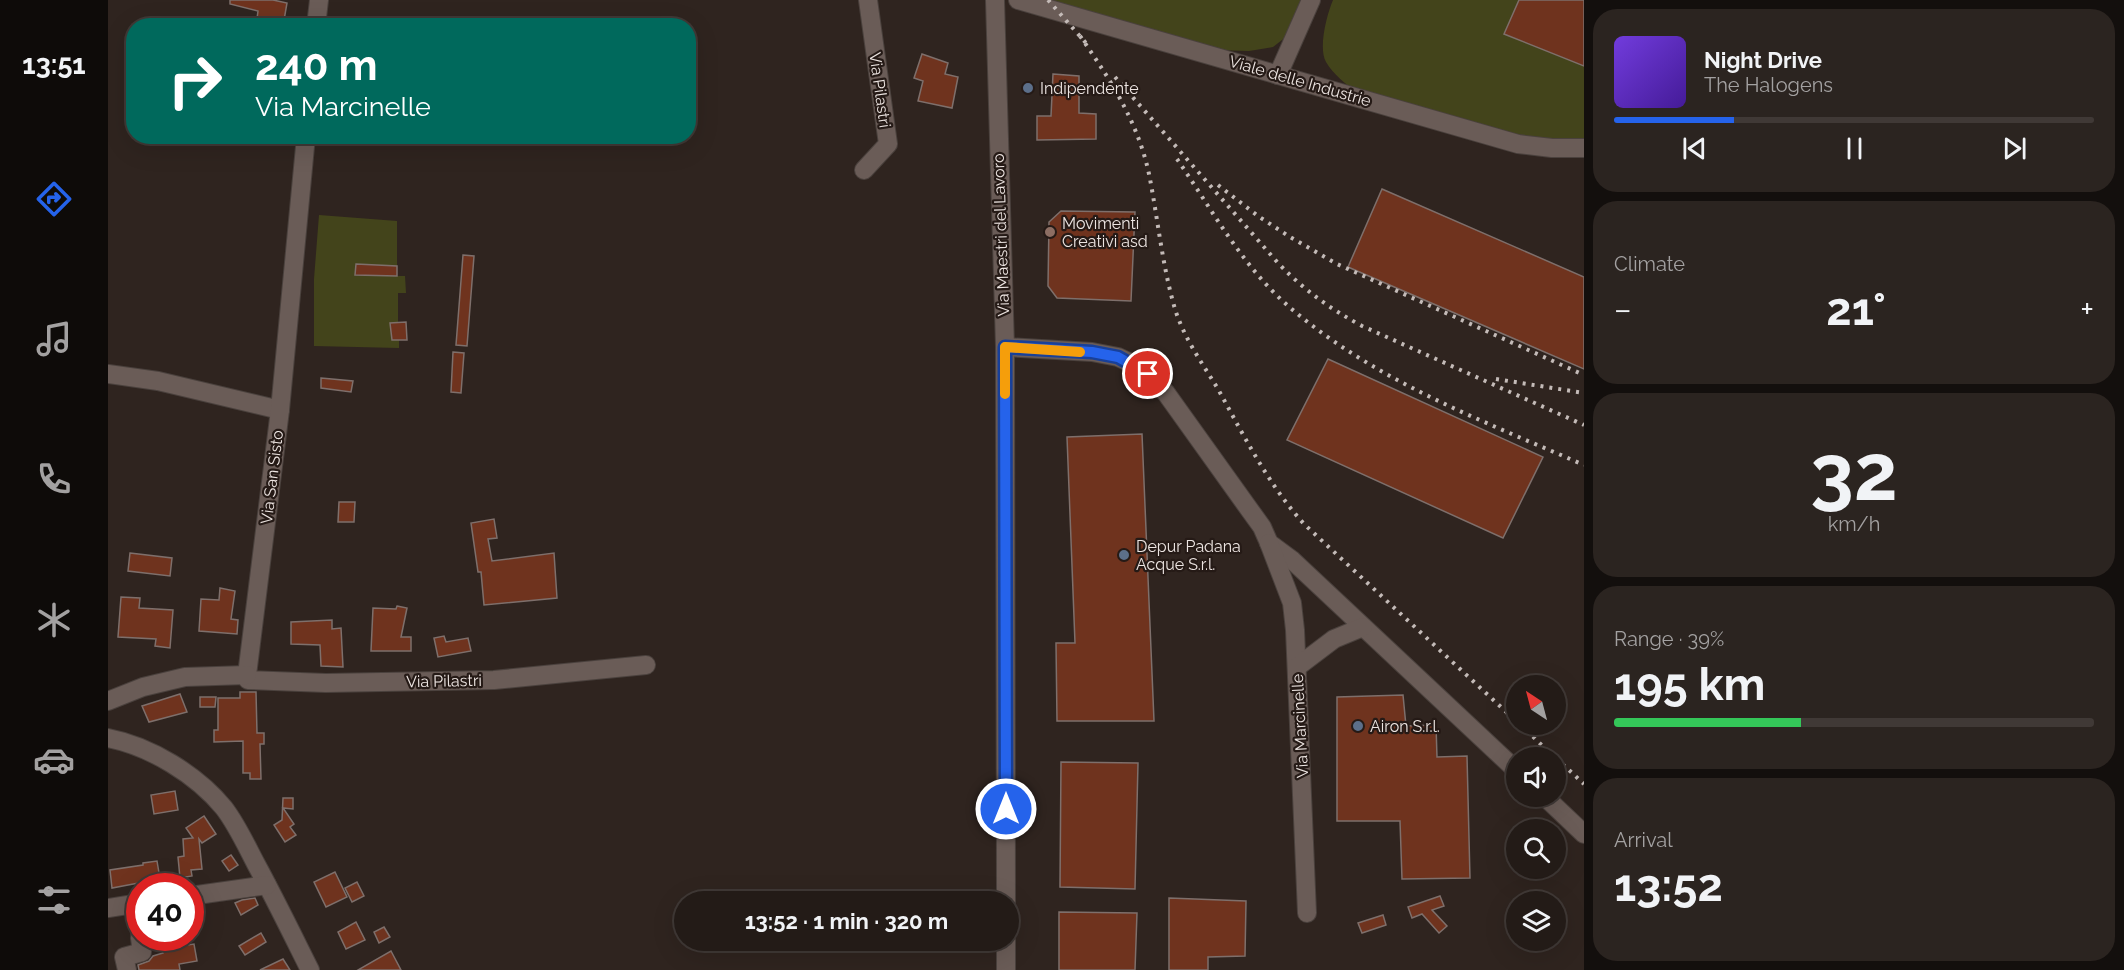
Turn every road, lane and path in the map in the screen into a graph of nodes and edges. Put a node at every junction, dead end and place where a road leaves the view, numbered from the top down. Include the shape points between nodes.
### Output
1 (319, 0) edge
2 (868, 0) edge
3 (995, 0) edge
4 (1017, 0) edge
5 (1311, 0) edge
6 (317, 18) edge
7 (1278, 75) junction
8 (305, 144) edge
9 (1584, 148) edge
10 (864, 170) dead end
11 (1005, 347) junction
12 (108, 374) edge
13 (280, 410) junction
14 (1269, 543) junction
15 (1363, 627) junction
16 (646, 665) dead end
17 (1297, 667) junction
18 (247, 675) junction
19 (108, 701) edge
20 (108, 738) edge
21 (1506, 762) edge
22 (1556, 807) edge
23 (1584, 834) edge
24 (267, 885) junction
25 (1006, 891) edge
26 (204, 894) edge
27 (126, 905) edge
28 (108, 908) edge
29 (1307, 913) dead end
30 (142, 951) edge
31 (1006, 951) edge
32 (127, 970) edge
33 (310, 970) edge
34 (1006, 970) edge

1 - 6 street
2 - 10 street, Via Pilastri via 888,144
3 - 11 street, Via Maestri del Lavoro
4 - 7 street, Viale delle Industrie
5 - 7 street
7 - 9 street, Viale delle Industrie via 1518,144
8 - 13 street, Via San Sisto
11 - 14 street, Via Marcinelle via 1092,352 1118,357 1148,374 1167,393 1243,499
11 - 25 street, Via Maestri del Lavoro
12 - 13 street via 158,381
13 - 18 street, Via San Sisto
14 - 15 street, Via Marcinelle
14 - 17 street, Via Marcinelle via 1292,603
15 - 17 street via 1334,639
15 - 21 street, Via Marcinelle
16 - 18 street, Via Pilastri via 495,680 326,683 248,680
17 - 29 street, Via Marcinelle
18 - 19 street via 185,677
20 - 24 street via 145,750 207,791 230,818
22 - 23 street
24 - 26 street
24 - 33 street
27 - 28 street
30 - 32 street via 124,957
31 - 34 street

